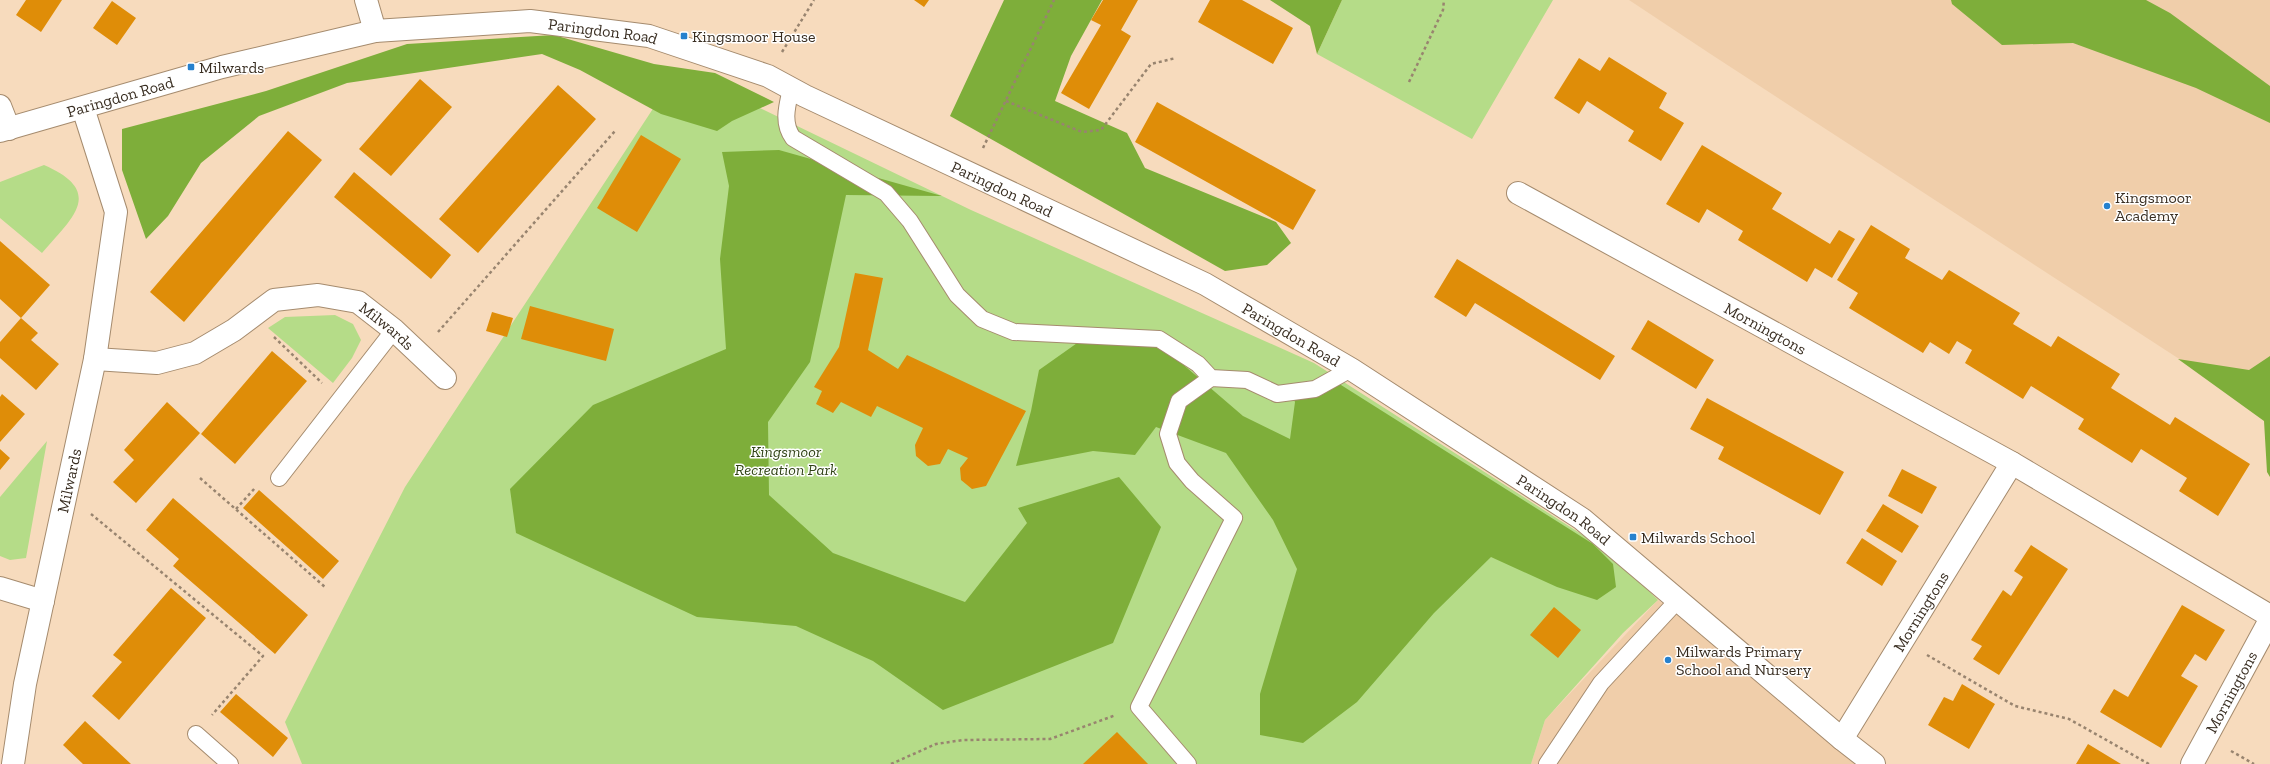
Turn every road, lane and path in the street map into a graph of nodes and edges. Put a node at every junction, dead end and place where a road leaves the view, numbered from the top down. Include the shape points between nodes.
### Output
1 (366, 0) edge
2 (814, 0) edge
3 (1054, 0) edge
4 (1444, 0) edge
5 (375, 31) junction
6 (1176, 58) dead end
7 (768, 76) junction
8 (1408, 82) dead end
9 (791, 89) junction
10 (1006, 101) junction
11 (0, 106) edge
12 (84, 108) junction
13 (5, 130) edge
14 (614, 131) dead end
15 (971, 174) junction
16 (1518, 193) dead end
17 (252, 316) junction
18 (394, 330) junction
19 (419, 353) junction
20 (95, 359) junction
21 (1351, 369) junction
22 (445, 378) dead end
23 (1211, 378) junction
24 (340, 400) junction
25 (2012, 463) junction
26 (200, 478) dead end
27 (279, 478) dead end
28 (65, 493) junction
29 (325, 587) dead end
30 (0, 588) edge
31 (43, 601) junction
32 (1677, 601) junction
33 (2270, 616) edge
34 (2270, 620) edge
35 (1902, 641) junction
36 (1139, 706) junction
37 (196, 734) joint
38 (1842, 740) junction
39 (13, 764) edge
40 (230, 764) edge
41 (891, 764) edge
42 (1188, 764) edge
43 (1547, 764) edge
44 (1874, 764) edge
45 (2149, 764) edge
46 (2192, 764) edge

1 - 5 street
2 - 7 path
3 - 10 path
4 - 8 path via 1443,10
5 - 7 street, Paringdon Road via 530,21 650,36
5 - 12 street, Paringdon Road via 222,66
6 - 10 path via 1151,64 1101,130 1082,132
7 - 9 street, Paringdon Road
9 - 15 street, Paringdon Road
9 - 23 lane via 785,114 789,134 886,194 910,221 957,295 982,319 1014,332 1159,339 1198,364
10 - 15 path
11 - 13 street
12 - 13 street, Paringdon Road
12 - 20 street, Milwards via 116,212
14 - 19 path
15 - 21 street, Paringdon Road via 1205,284
16 - 25 street, Morningtons
17 - 18 street, Milwards via 274,300 318,294 358,302
17 - 20 street, Milwards via 195,353 157,363
17 - 24 path
18 - 19 street, Milwards
18 - 24 lane
19 - 22 street, Milwards
20 - 28 street, Milwards
21 - 23 lane via 1315,389 1276,394 1247,380
21 - 32 street, Paringdon Road via 1582,519
23 - 36 lane via 1178,401 1168,434 1177,463 1192,481 1234,518
24 - 27 lane
25 - 33 street, Morningtons
25 - 35 street, Morningtons
26 - 29 path
28 - 31 street, Milwards
28 - 37 path via 263,656
30 - 31 street
31 - 39 street, Milwards via 25,684
32 - 38 street, Paringdon Road
32 - 43 lane via 1601,684
34 - 46 street, Morningtons
35 - 38 street, Morningtons
35 - 45 path via 2015,706 2069,719
36 - 41 path via 1050,739 963,740 936,744
36 - 42 lane
37 - 40 lane
38 - 44 street, Paringdon Road

